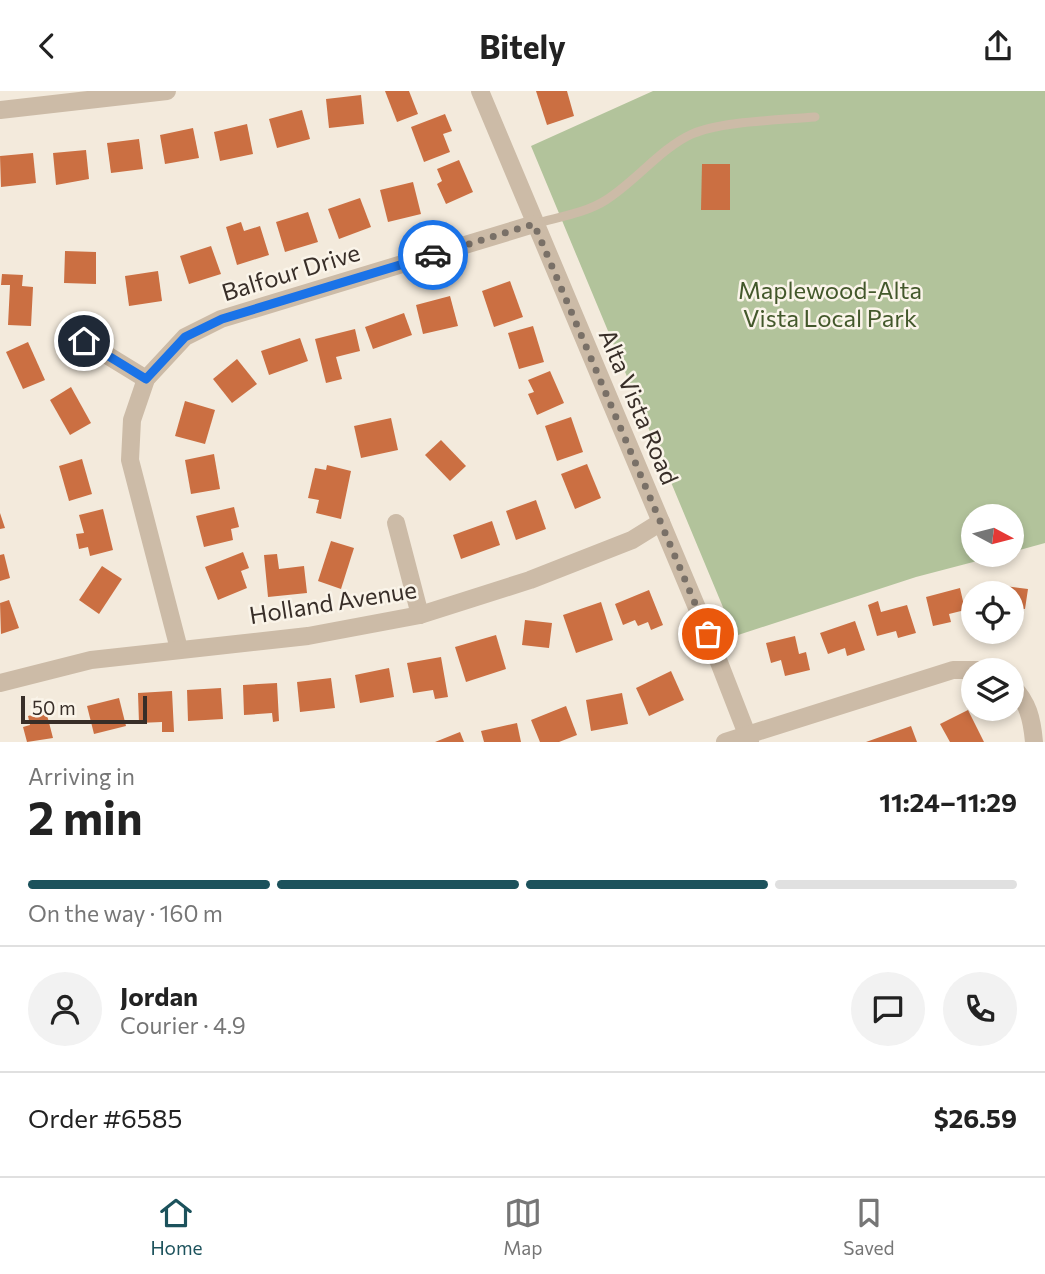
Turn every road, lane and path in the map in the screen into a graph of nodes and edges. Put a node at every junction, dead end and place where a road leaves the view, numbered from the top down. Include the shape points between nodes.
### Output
1 (167, 91) edge
2 (480, 91) edge
3 (0, 110) edge
4 (816, 117) dead end
5 (534, 224) junction
6 (84, 341) dead end
7 (146, 379) junction
8 (661, 522) junction
9 (396, 523) dead end
10 (420, 615) junction
11 (179, 649) junction
12 (961, 670) edge
13 (0, 683) edge
14 (1024, 700) edge
15 (749, 739) edge
16 (725, 742) edge
17 (1034, 742) edge

1 - 3 street
2 - 5 street, Alta Vista Road
4 - 5 lane via 706,128 689,135 605,201
5 - 7 street, Balfour Drive via 222,319 185,337
5 - 8 street, Alta Vista Road
6 - 7 street
7 - 11 street, Balfour Drive via 132,420 130,460
8 - 10 street, Holland Avenue via 632,540 530,580
8 - 15 street, Alta Vista Road
9 - 10 street
10 - 11 street, Holland Avenue via 308,636
11 - 13 street, Holland Avenue via 91,660
12 - 15 street
14 - 17 street
15 - 16 street

